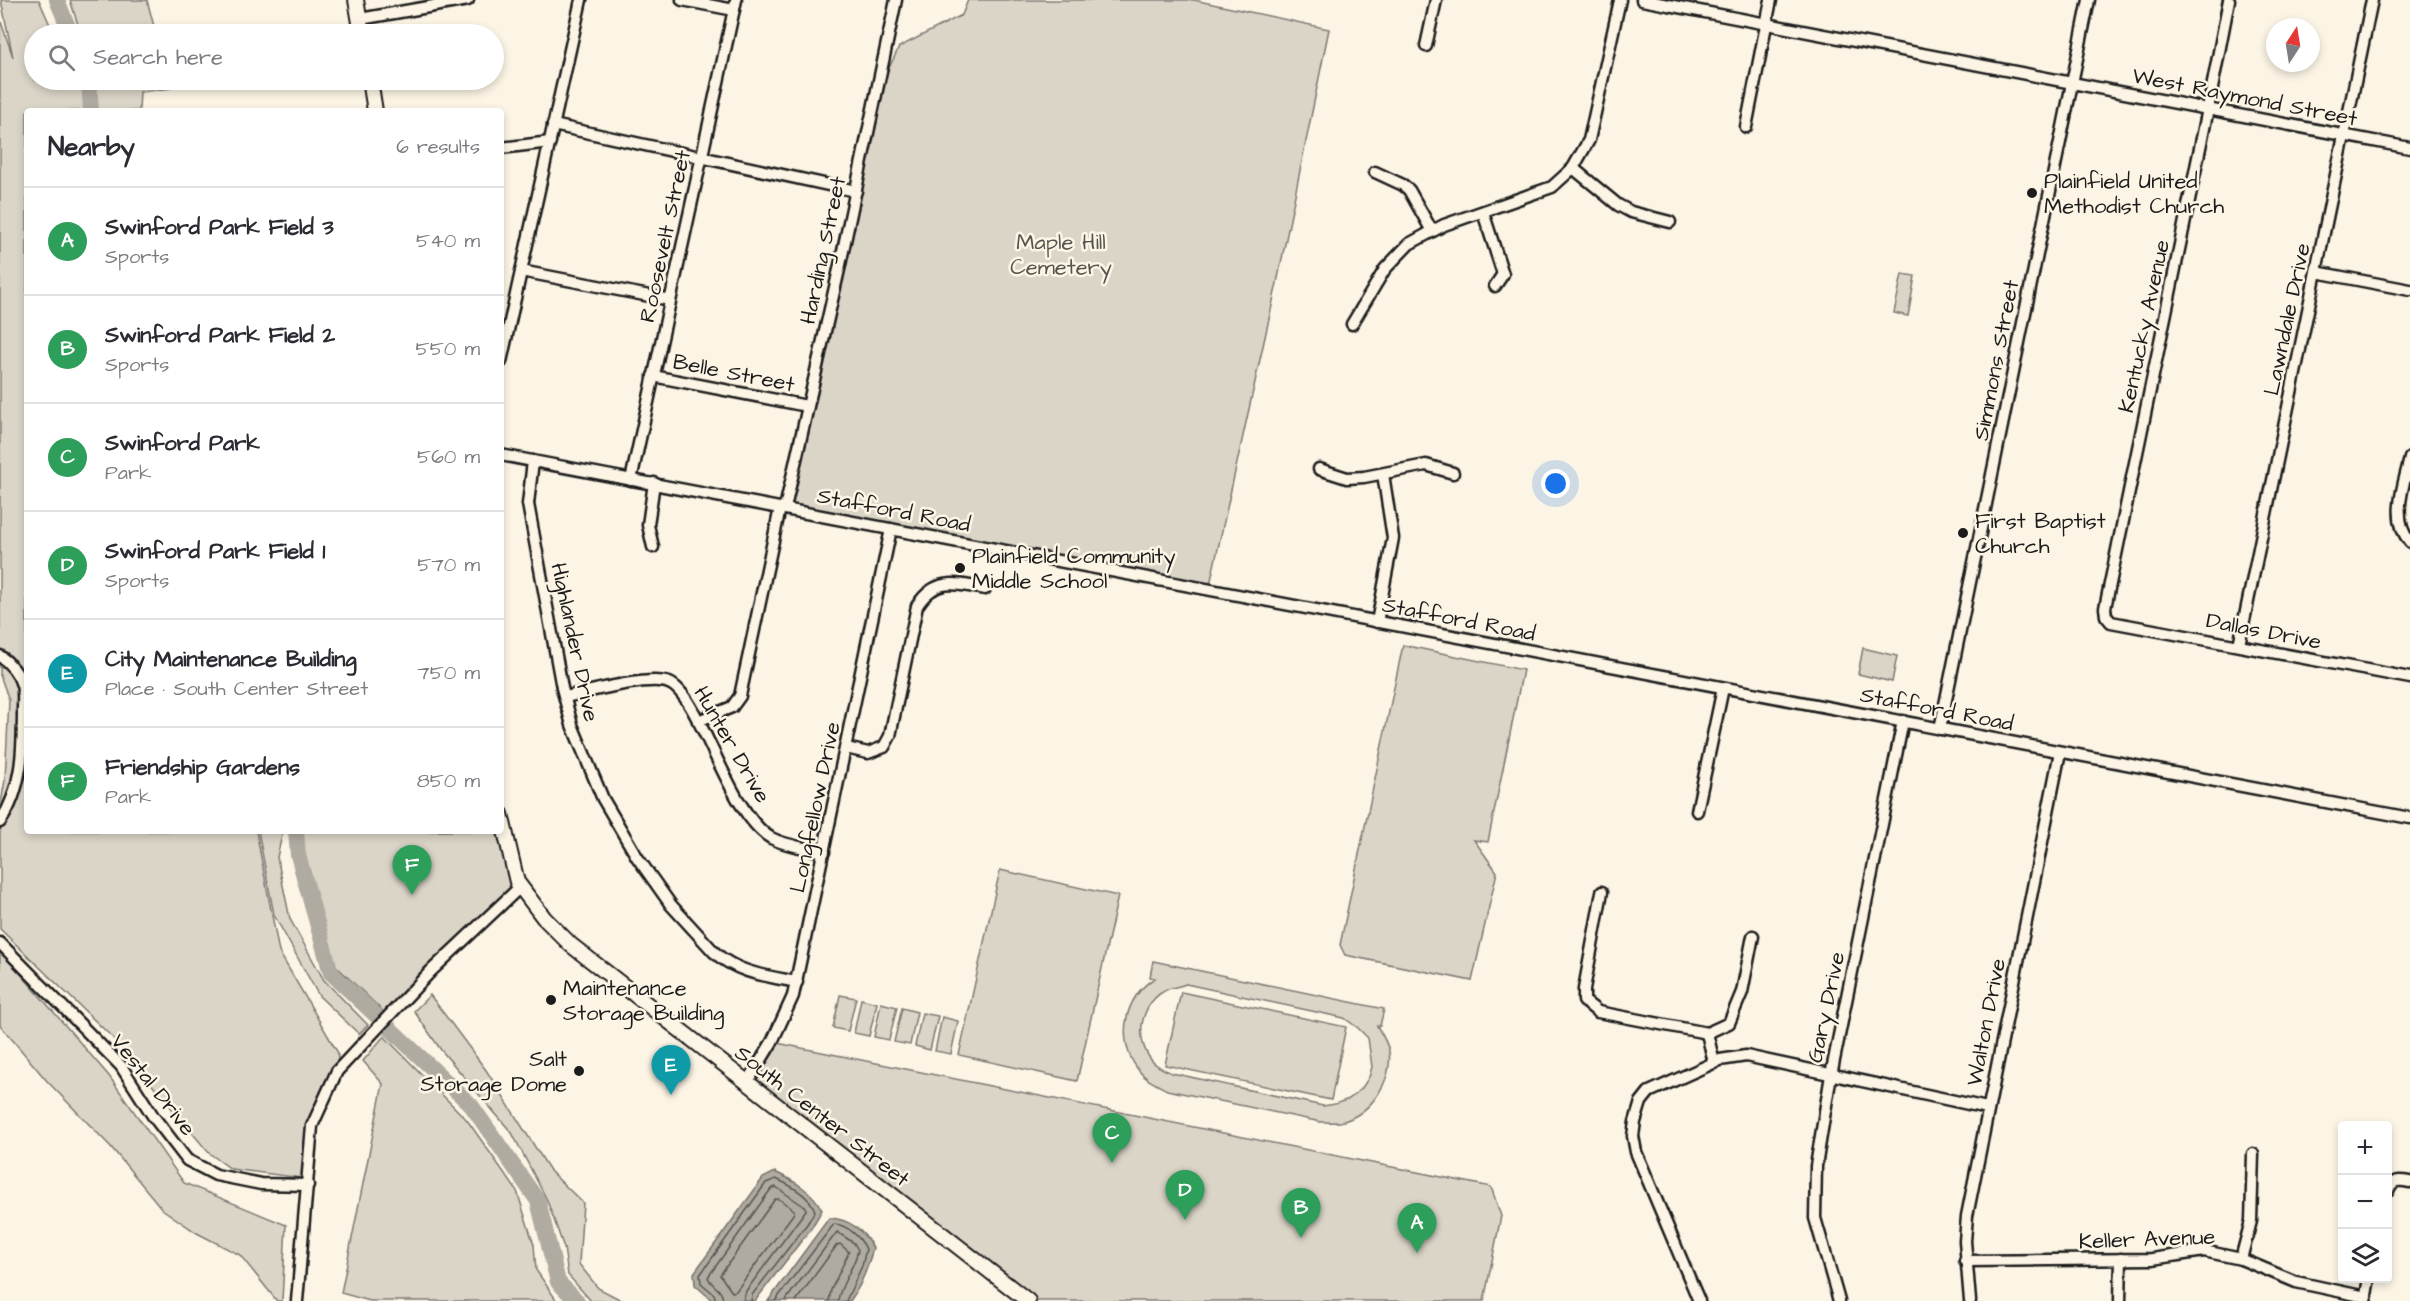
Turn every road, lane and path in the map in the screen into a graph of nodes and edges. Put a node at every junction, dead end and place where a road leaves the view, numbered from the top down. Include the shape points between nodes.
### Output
1 (356, 0) edge
2 (468, 0) edge
3 (581, 0) edge
4 (682, 0) edge
5 (896, 0) edge
6 (1436, 0) edge
7 (1620, 0) edge
8 (1642, 0) edge
9 (1771, 0) edge
10 (2089, 0) edge
11 (2229, 0) edge
12 (2372, 0) edge
13 (735, 5) edge
14 (360, 19) junction
15 (361, 24) edge
16 (1767, 24) junction
17 (1426, 46) dead end
18 (2073, 82) junction
19 (372, 90) edge
20 (375, 108) edge
21 (2208, 109) junction
22 (553, 125) junction
23 (1746, 127) dead end
24 (2344, 135) junction
25 (550, 142) junction
26 (504, 148) edge
27 (2410, 148) edge
28 (701, 158) junction
29 (1573, 168) junction
30 (1376, 171) dead end
31 (856, 191) junction
32 (1483, 212) junction
33 (1670, 222) dead end
34 (1432, 231) junction
35 (521, 271) junction
36 (2316, 272) junction
37 (1495, 285) dead end
38 (2410, 290) edge
39 (670, 300) junction
40 (1352, 324) dead end
41 (504, 348) edge
42 (653, 376) junction
43 (807, 406) junction
44 (504, 456) edge
45 (2410, 458) edge
46 (533, 461) junction
47 (1319, 469) dead end
48 (1453, 473) dead end
49 (1383, 474) junction
50 (631, 480) junction
51 (654, 483) junction
52 (782, 508) junction
53 (891, 529) junction
54 (2410, 542) edge
55 (653, 547) dead end
56 (985, 589) dead end
57 (1377, 622) junction
58 (2111, 622) joint
59 (2239, 645) junction
60 (0, 656) edge
61 (2410, 678) edge
62 (1723, 688) junction
63 (565, 697) junction
64 (698, 721) junction
65 (1903, 721) junction
66 (1940, 729) junction
67 (846, 748) junction
68 (2060, 752) junction
69 (1697, 811) dead end
70 (2410, 819) edge
71 (0, 822) edge
72 (504, 827) edge
73 (824, 852) junction
74 (520, 887) junction
75 (1602, 892) dead end
76 (1753, 936) dead end
77 (0, 944) edge
78 (797, 982) junction
79 (1707, 1033) junction
80 (1714, 1063) junction
81 (1831, 1075) junction
82 (747, 1083) junction
83 (1987, 1108) junction
84 (2253, 1154) dead end
85 (2410, 1182) edge
86 (308, 1185) junction
87 (2392, 1186) edge
88 (2121, 1259) junction
89 (2241, 1259) junction
90 (1965, 1261) junction
91 (2368, 1283) edge
92 (2365, 1299) edge
93 (297, 1301) edge
94 (1028, 1301) edge
95 (1699, 1301) edge
96 (1839, 1301) edge
97 (1970, 1301) edge
98 (2120, 1301) edge

1 - 14 main road
2 - 14 street
3 - 22 street
4 - 13 street
5 - 31 street, Harding Street
6 - 17 street
7 - 29 street via 1592,130
8 - 16 street, West Raymond Street
9 - 16 street
10 - 18 street, Simmons Street
11 - 21 street, Kentucky Avenue
12 - 24 street, Lawndale Drive
13 - 28 street, Roosevelt Street
14 - 15 main road
16 - 18 street, West Raymond Street
16 - 23 street
18 - 21 street, West Raymond Street
18 - 66 street, Simmons Street
19 - 20 main road
21 - 24 street, West Raymond Street
21 - 58 street, Kentucky Avenue via 2105,608
22 - 25 street
22 - 28 street
24 - 27 street, West Raymond Street
24 - 36 street, Lawndale Drive
25 - 26 street
25 - 35 street
28 - 31 street
28 - 39 street, Roosevelt Street
29 - 32 street via 1552,188
29 - 33 street via 1617,205
30 - 34 street via 1409,190
31 - 43 street, Harding Street
32 - 34 street
32 - 37 street via 1503,274
34 - 40 street via 1409,244 1390,263
35 - 39 street
35 - 41 street
36 - 38 street
36 - 59 street, Lawndale Drive
39 - 42 street, Roosevelt Street
42 - 43 street, Belle Street
42 - 50 street, Roosevelt Street
43 - 52 street, Harding Street
44 - 46 street, Stafford Road
45 - 54 street via 2399,512 2401,527
46 - 50 street, Stafford Road
46 - 63 street, Highlander Drive via 528,504
47 - 49 street via 1347,478
48 - 49 street via 1426,465
49 - 57 street via 1393,538
50 - 51 street, Stafford Road
51 - 52 street, Stafford Road
51 - 55 street via 648,525
52 - 53 street, Stafford Road
52 - 64 street, Harding Street via 740,696 732,707
53 - 57 street, Stafford Road
53 - 67 street, Longfellow Drive
56 - 67 street via 939,585 925,593 917,606 884,747 868,753
57 - 62 street, Stafford Road
58 - 59 street, Dallas Drive
59 - 61 street, Dallas Drive
60 - 71 street via 10,663 22,686 23,740 18,783
62 - 65 street, Stafford Road
62 - 69 street
63 - 64 street, Hunter Drive via 662,681 683,693
63 - 78 street, Highlander Drive via 603,799 637,857 672,905 732,966
64 - 73 street, Hunter Drive via 718,764 759,827 777,840
65 - 66 street, Stafford Road
65 - 81 street, Gary Drive
66 - 68 street, Stafford Road
67 - 73 street, Longfellow Drive
68 - 70 street, Stafford Road
68 - 83 street, Walton Drive
72 - 74 main road, South Center Street
73 - 78 street, Longfellow Drive
74 - 82 main road, South Center Street via 571,945
74 - 86 street via 431,971 337,1071 312,1126
75 - 79 street via 1584,1001 1598,1012
76 - 79 street via 1742,992 1729,1023
77 - 86 street, Vestal Drive via 121,1066 187,1160 216,1174 252,1182
78 - 82 street, Longfellow Drive via 785,1016
79 - 80 street
80 - 81 street via 1746,1056
80 - 95 street via 1649,1092 1637,1113 1633,1136 1640,1163
81 - 83 street
81 - 96 street, Gary Drive via 1816,1166 1814,1207
82 - 94 main road, South Center Street
83 - 90 street, Walton Drive via 1967,1216
84 - 89 street via 2251,1221
85 - 87 street via 2396,1180
86 - 93 street
88 - 89 street, Keller Avenue via 2204,1251
88 - 90 street, Keller Avenue
88 - 98 street
89 - 92 street, Keller Avenue via 2296,1282
90 - 97 street, Walton Drive
91 - 92 street

